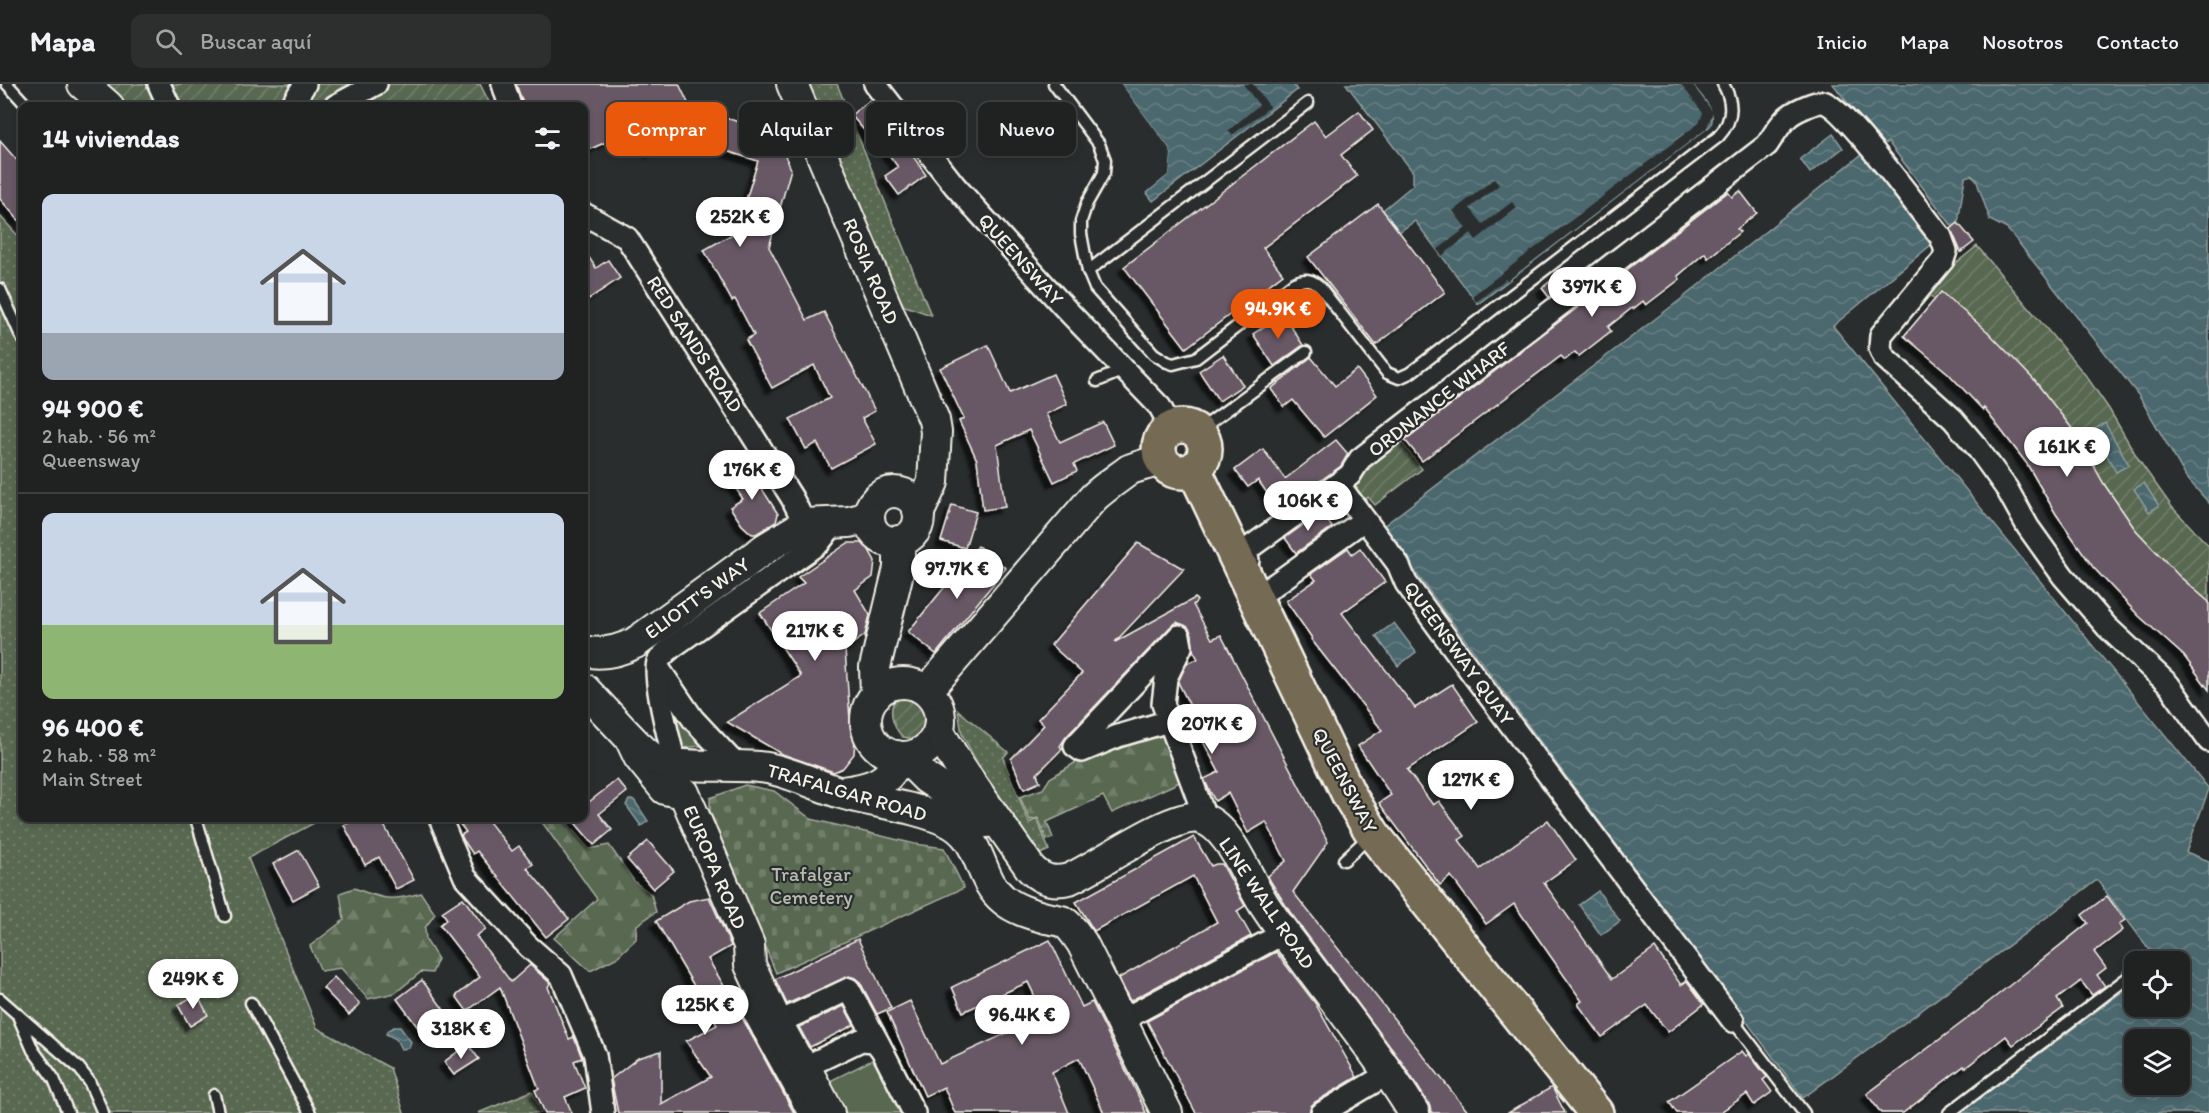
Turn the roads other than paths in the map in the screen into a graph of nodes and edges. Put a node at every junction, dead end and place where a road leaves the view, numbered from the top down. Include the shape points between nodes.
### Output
1 (8, 84) edge
2 (83, 84) edge
3 (159, 84) edge
4 (305, 84) edge
5 (376, 84) edge
6 (503, 84) edge
7 (792, 84) edge
8 (875, 84) edge
9 (1054, 84) edge
10 (1723, 84) edge
11 (24, 102) edge
12 (103, 102) edge
13 (167, 102) edge
14 (294, 102) edge
15 (342, 102) edge
16 (509, 102) edge
17 (1308, 103) dead end
18 (588, 216) edge
19 (1088, 271) junction
20 (0, 290) edge
21 (18, 329) edge
22 (1306, 352) dead end
23 (1124, 370) junction
24 (1097, 381) dead end
25 (1184, 430) junction
26 (1161, 460) junction
27 (1194, 469) junction
28 (1338, 484) junction
29 (913, 503) junction
30 (869, 517) junction
31 (1364, 520) junction
32 (835, 522) junction
33 (805, 524) junction
34 (898, 542) junction
35 (1251, 585) junction
36 (588, 645) edge
37 (657, 666) junction
38 (902, 690) junction
39 (588, 692) edge
40 (1169, 721) junction
41 (939, 732) junction
42 (630, 738) junction
43 (2209, 741) edge
44 (901, 757) junction
45 (676, 764) junction
46 (735, 765) junction
47 (839, 792) junction
48 (684, 794) junction
49 (1206, 820) junction
50 (197, 822) edge
51 (442, 822) edge
52 (1373, 834) junction
53 (1344, 860) dead end
54 (1069, 879) junction
55 (225, 916) dead end
56 (1064, 922) junction
57 (1284, 933) junction
58 (2124, 981) edge
59 (0, 999) edge
60 (251, 1003) dead end
61 (750, 1006) dead end
62 (18, 1016) junction
63 (1122, 1020) junction
64 (1733, 1021) joint
65 (770, 1026) junction
66 (880, 1046) junction
67 (805, 1067) junction
68 (1389, 1073) junction
69 (598, 1084) junction
70 (214, 1095) dead end
71 (68, 1113) edge
72 (103, 1113) edge
73 (218, 1113) edge
74 (310, 1113) edge
75 (587, 1113) edge
76 (603, 1113) edge
77 (809, 1113) edge
78 (829, 1113) edge
79 (914, 1113) edge
80 (1167, 1113) edge
81 (1322, 1113) edge
82 (1414, 1113) edge
83 (1596, 1113) edge
84 (1804, 1113) edge
85 (1949, 1113) edge

1 - 11 lane
2 - 12 main road
3 - 13 street
4 - 14 street
5 - 15 street
6 - 16 street
7 - 29 main road, ROSIA ROAD via 934,420 933,482
8 - 23 street, QUEENSWAY via 955,186
9 - 19 lane via 1099,144 1105,160 1104,173 1081,221
10 - 19 lane via 1731,112 1718,137 1399,378 1383,369 1311,280 1294,283 1196,358 1173,363 1154,354 1139,338 1095,288
17 - 19 lane
18 - 33 street, RED SANDS ROAD via 627,238 747,424
20 - 21 lane
22 - 25 lane
23 - 24 lane
23 - 25 street, QUEENSWAY
25 - 26 main road via 1161,438
25 - 27 main road via 1202,437 1205,451
26 - 27 main road via 1180,472
26 - 38 main road via 1130,469 1108,483
27 - 35 main road, QUEENSWAY
28 - 31 street, QUEENSWAY QUAY
28 - 35 street, ORDNANCE WHARF via 1245,551
28 - 43 street, ORDNANCE WHARF via 1350,475 1360,459 1767,145 1789,116 1814,102 1824,102 1836,109 1871,148 1941,237 1946,251 1943,260 1884,331 1881,353 1953,419 1976,446 2063,576 2107,627 2169,685
29 - 30 main road via 892,492 879,497
29 - 34 main road, ROSIA ROAD via 920,519 912,534
30 - 32 main road
30 - 34 main road via 877,535
31 - 35 street
31 - 64 street, QUEENSWAY QUAY via 1472,673
32 - 33 main road
32 - 37 street via 819,543 671,648
33 - 36 main road, ELIOTT'S WAY via 635,643 599,653
34 - 38 main road via 899,568 875,667
35 - 52 main road, QUEENSWAY via 1349,795
37 - 45 street
37 - 46 street via 693,719
38 - 41 main road via 939,709
38 - 44 main road via 867,712 868,732 879,748
39 - 42 main road, EUROPA ROAD
40 - 40 street via 1163,704 1166,678 1181,647 1179,636 1075,746 1082,752
40 - 49 street
41 - 44 main road via 926,750
41 - 54 main road via 1030,868 1052,881
42 - 45 main road, TRAFALGAR ROAD via 654,759
42 - 48 main road, EUROPA ROAD via 639,757 665,789
44 - 47 main road via 884,781
44 - 56 main road via 989,825
45 - 46 main road, TRAFALGAR ROAD
45 - 48 street
46 - 47 main road, TRAFALGAR ROAD via 794,775
47 - 56 main road, TRAFALGAR ROAD via 948,822 967,835 987,877 1006,902
48 - 65 main road, EUROPA ROAD via 749,945 750,965
49 - 54 main road, LINE WALL ROAD via 1177,822
49 - 57 main road, LINE WALL ROAD via 1229,842
50 - 55 lane
51 - 69 street via 465,877 528,946 561,975 595,1055
52 - 53 lane
52 - 83 main road, QUEENSWAY
54 - 56 main road via 1063,898
56 - 63 main road via 1085,948
57 - 63 street
57 - 68 main road, LINE WALL ROAD
58 - 85 lane
59 - 62 lane
60 - 74 lane
61 - 65 street
62 - 71 lane via 33,1050 54,1079
62 - 72 lane via 79,1068
63 - 80 main road
64 - 84 lane
65 - 66 street via 849,989
65 - 67 main road, EUROPA ROAD
65 - 77 street
66 - 67 street via 875,1041 861,1040
66 - 79 street
67 - 78 main road, EUROPA ROAD
68 - 81 street
68 - 82 main road, LINE WALL ROAD
69 - 75 street
69 - 76 street
70 - 73 lane

